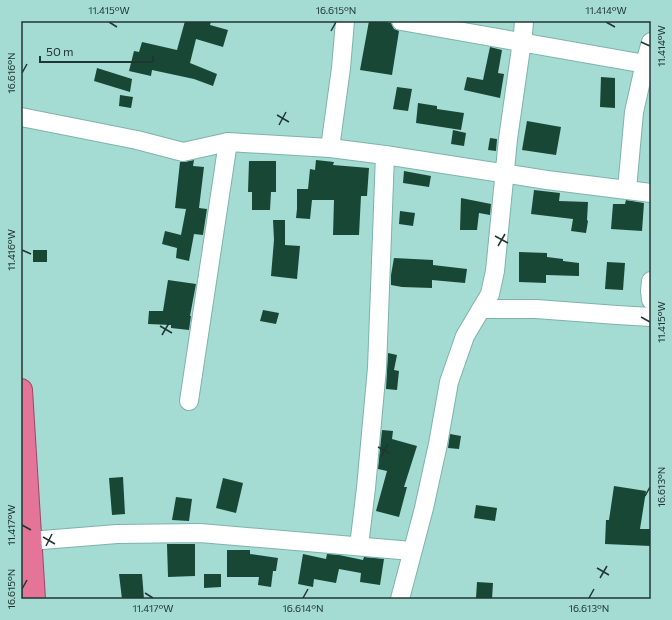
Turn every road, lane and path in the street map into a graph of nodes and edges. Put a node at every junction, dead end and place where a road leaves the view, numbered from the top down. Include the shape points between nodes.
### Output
1 (345, 21) edge
2 (401, 21) edge
3 (524, 21) edge
4 (521, 42) junction
5 (651, 42) edge
6 (648, 64) edge
7 (21, 117) edge
8 (228, 142) junction
9 (330, 148) junction
10 (384, 154) junction
11 (504, 173) junction
12 (627, 189) junction
13 (651, 193) edge
14 (651, 281) edge
15 (651, 300) edge
16 (481, 309) junction
17 (651, 317) edge
18 (21, 390) edge
19 (188, 401) dead end
20 (24, 495) edge
21 (30, 541) junction
22 (359, 546) junction
23 (412, 551) junction
24 (34, 599) edge
25 (400, 599) edge

1 - 9 street
2 - 4 street
3 - 4 street
4 - 6 street
4 - 11 street
5 - 6 street
6 - 12 street via 634,112
7 - 8 street via 137,140 183,152
8 - 9 street
8 - 19 street
9 - 10 street
10 - 11 street
10 - 22 street via 377,368
11 - 12 street
11 - 16 street via 495,271 490,294
12 - 13 street
14 - 15 street
16 - 17 street via 536,309
16 - 23 street via 465,336 449,382 424,508
18 - 20 highway
20 - 21 highway
21 - 22 street via 117,534 200,533
21 - 24 highway
22 - 23 street
23 - 25 street

